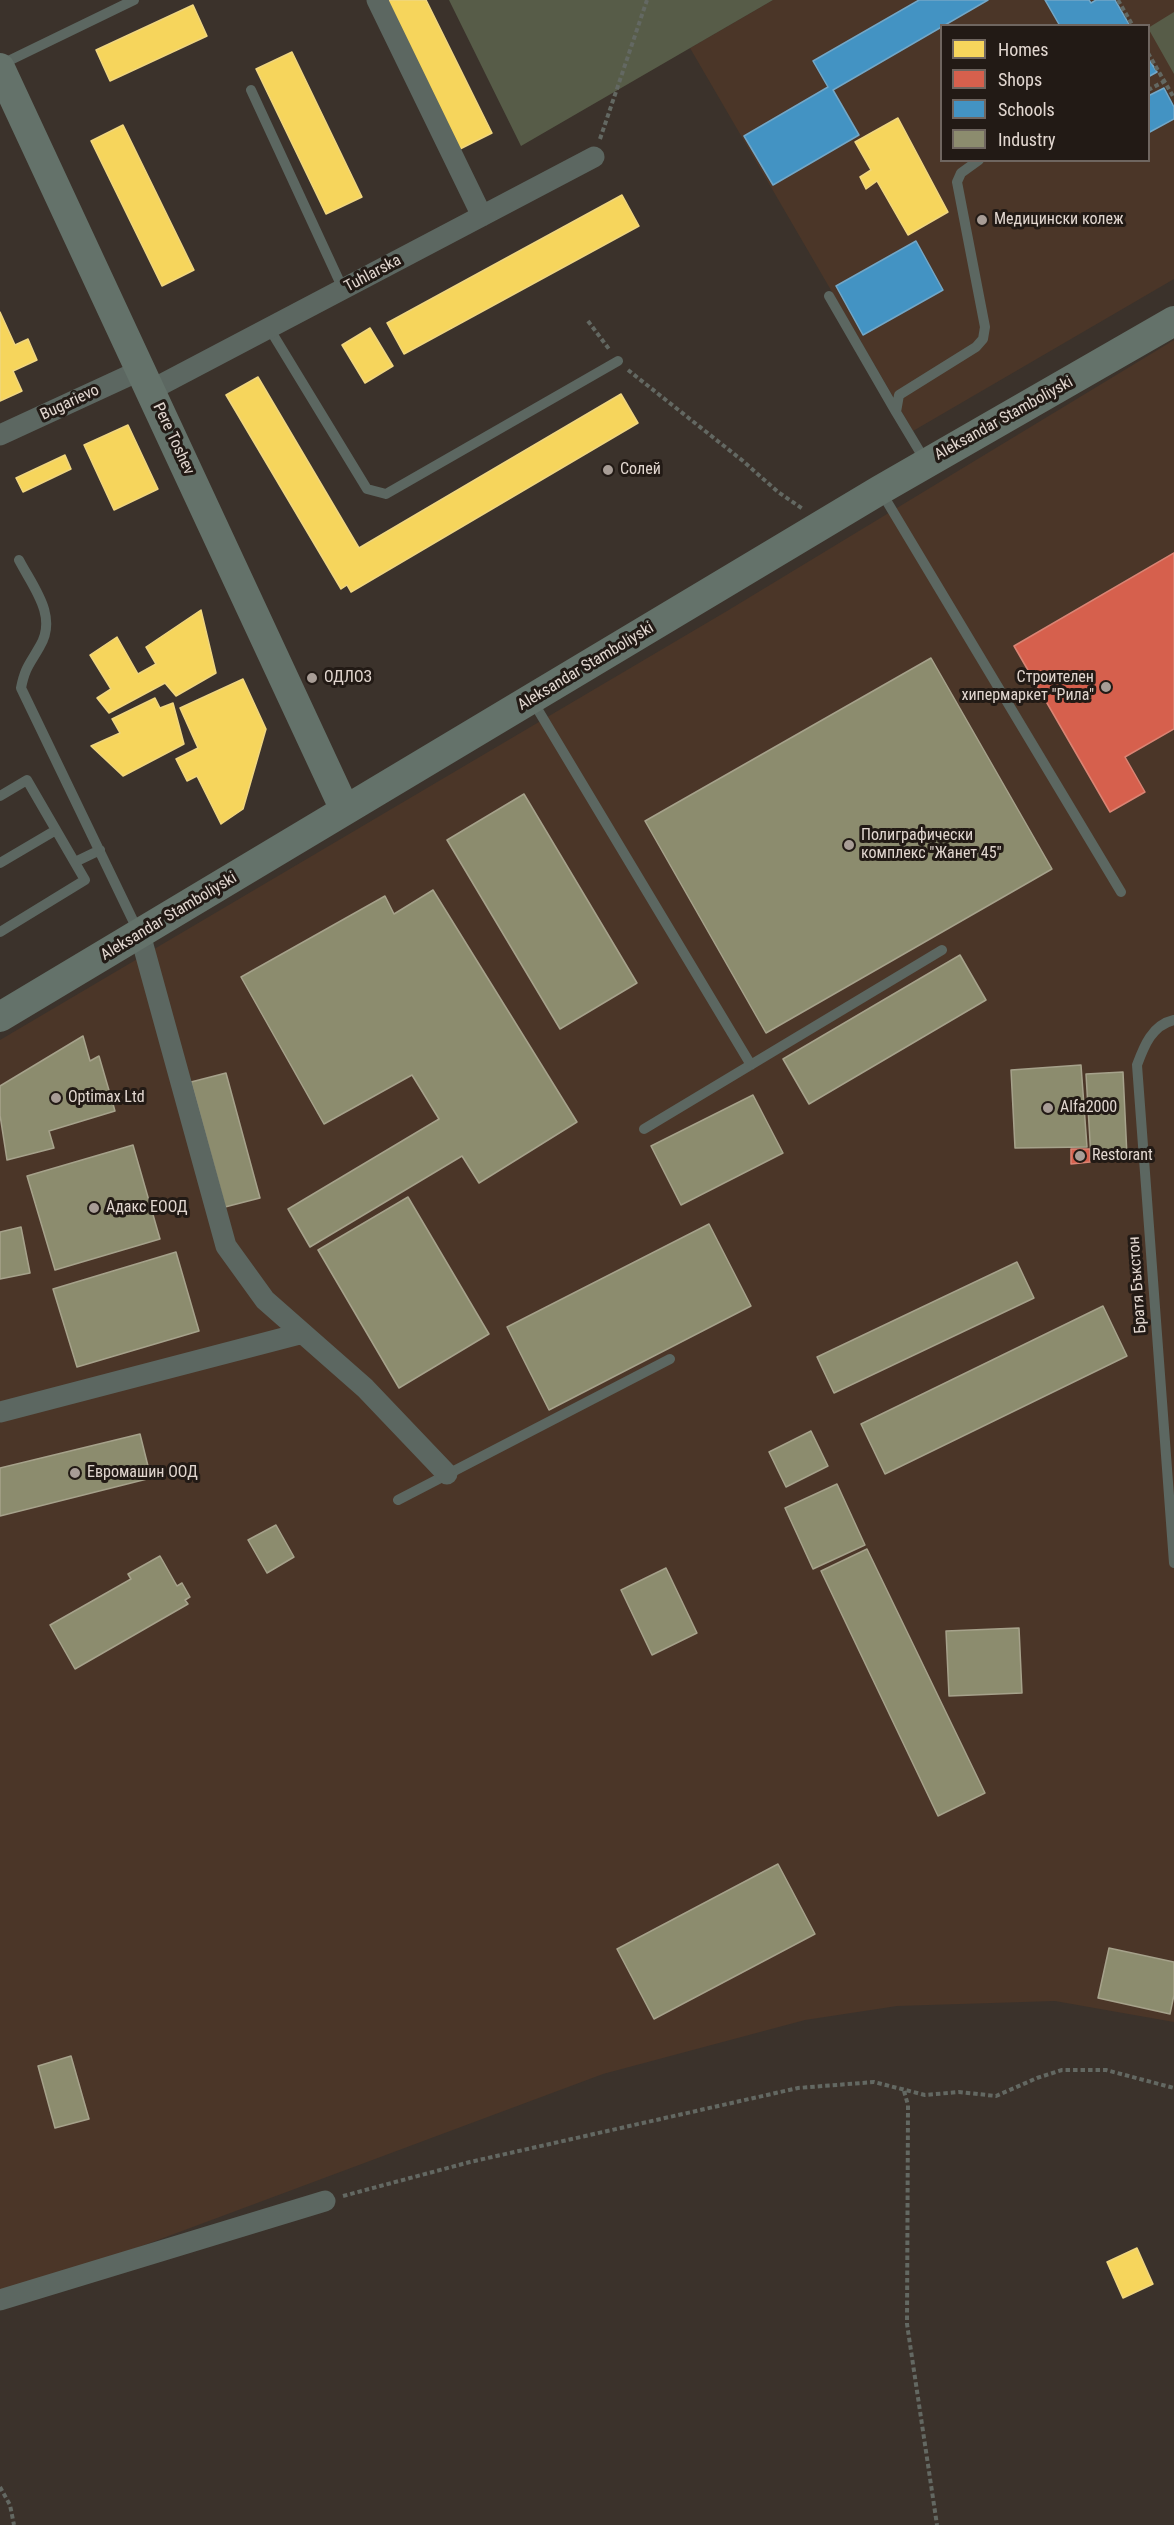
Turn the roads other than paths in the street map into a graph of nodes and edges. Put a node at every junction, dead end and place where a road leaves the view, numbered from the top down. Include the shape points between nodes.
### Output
1 (134, 0) edge
2 (376, 0) edge
3 (0, 66) edge
4 (251, 90) dead end
5 (594, 157) road end
6 (976, 162) edge
7 (482, 216) junction
8 (343, 289) junction
9 (829, 296) dead end
10 (1174, 321) edge
11 (269, 328) junction
12 (618, 361) road end
13 (146, 380) junction
14 (896, 412) junction
15 (0, 435) edge
16 (927, 463) junction
17 (880, 490) junction
18 (19, 560) dead end
19 (532, 699) junction
20 (0, 796) edge
21 (345, 810) junction
22 (56, 830) junction
23 (100, 850) junction
24 (75, 862) junction
25 (0, 863) edge
26 (1121, 892) dead end
27 (0, 932) edge
28 (140, 934) junction
29 (942, 950) dead end
30 (0, 1017) edge
31 (1174, 1020) edge
32 (751, 1065) junction
33 (644, 1129) dead end
34 (303, 1333) junction
35 (670, 1359) dead end
36 (0, 1412) edge
37 (447, 1474) junction
38 (398, 1500) dead end
39 (1174, 1563) edge
40 (325, 2201) road end
41 (0, 2300) edge

1 - 3 lane
2 - 7 street
3 - 13 street, Pere Toshev
4 - 8 lane
5 - 7 street, Tuhlarska
6 - 14 lane via 961,173 957,182 985,327 983,339 899,395
7 - 8 street, Tuhlarska
8 - 11 street, Tuhlarska
9 - 14 lane
10 - 16 street, Aleksandar Stamboliyski
11 - 12 lane via 367,489 386,494
11 - 13 street, Tuhlarska
13 - 15 street, Bugarievo
13 - 21 street, Pere Toshev
14 - 16 lane
16 - 17 street, Aleksandar Stamboliyski
17 - 19 street, Aleksandar Stamboliyski
17 - 26 lane
18 - 23 lane via 46,609 48,628 26,667 21,688
19 - 21 street, Aleksandar Stamboliyski
19 - 32 lane
20 - 22 lane via 27,780
21 - 28 street, Aleksandar Stamboliyski
22 - 24 lane
22 - 25 lane
23 - 24 lane
23 - 28 lane
24 - 27 lane via 85,880
28 - 30 street, Aleksandar Stamboliyski
28 - 34 street via 226,1246 266,1300
29 - 32 lane
31 - 39 lane, Братя Бъкстон via 1164,1022 1145,1041 1137,1065
32 - 33 lane
34 - 36 street
34 - 37 street via 365,1388
35 - 37 lane
37 - 38 lane
40 - 41 street

